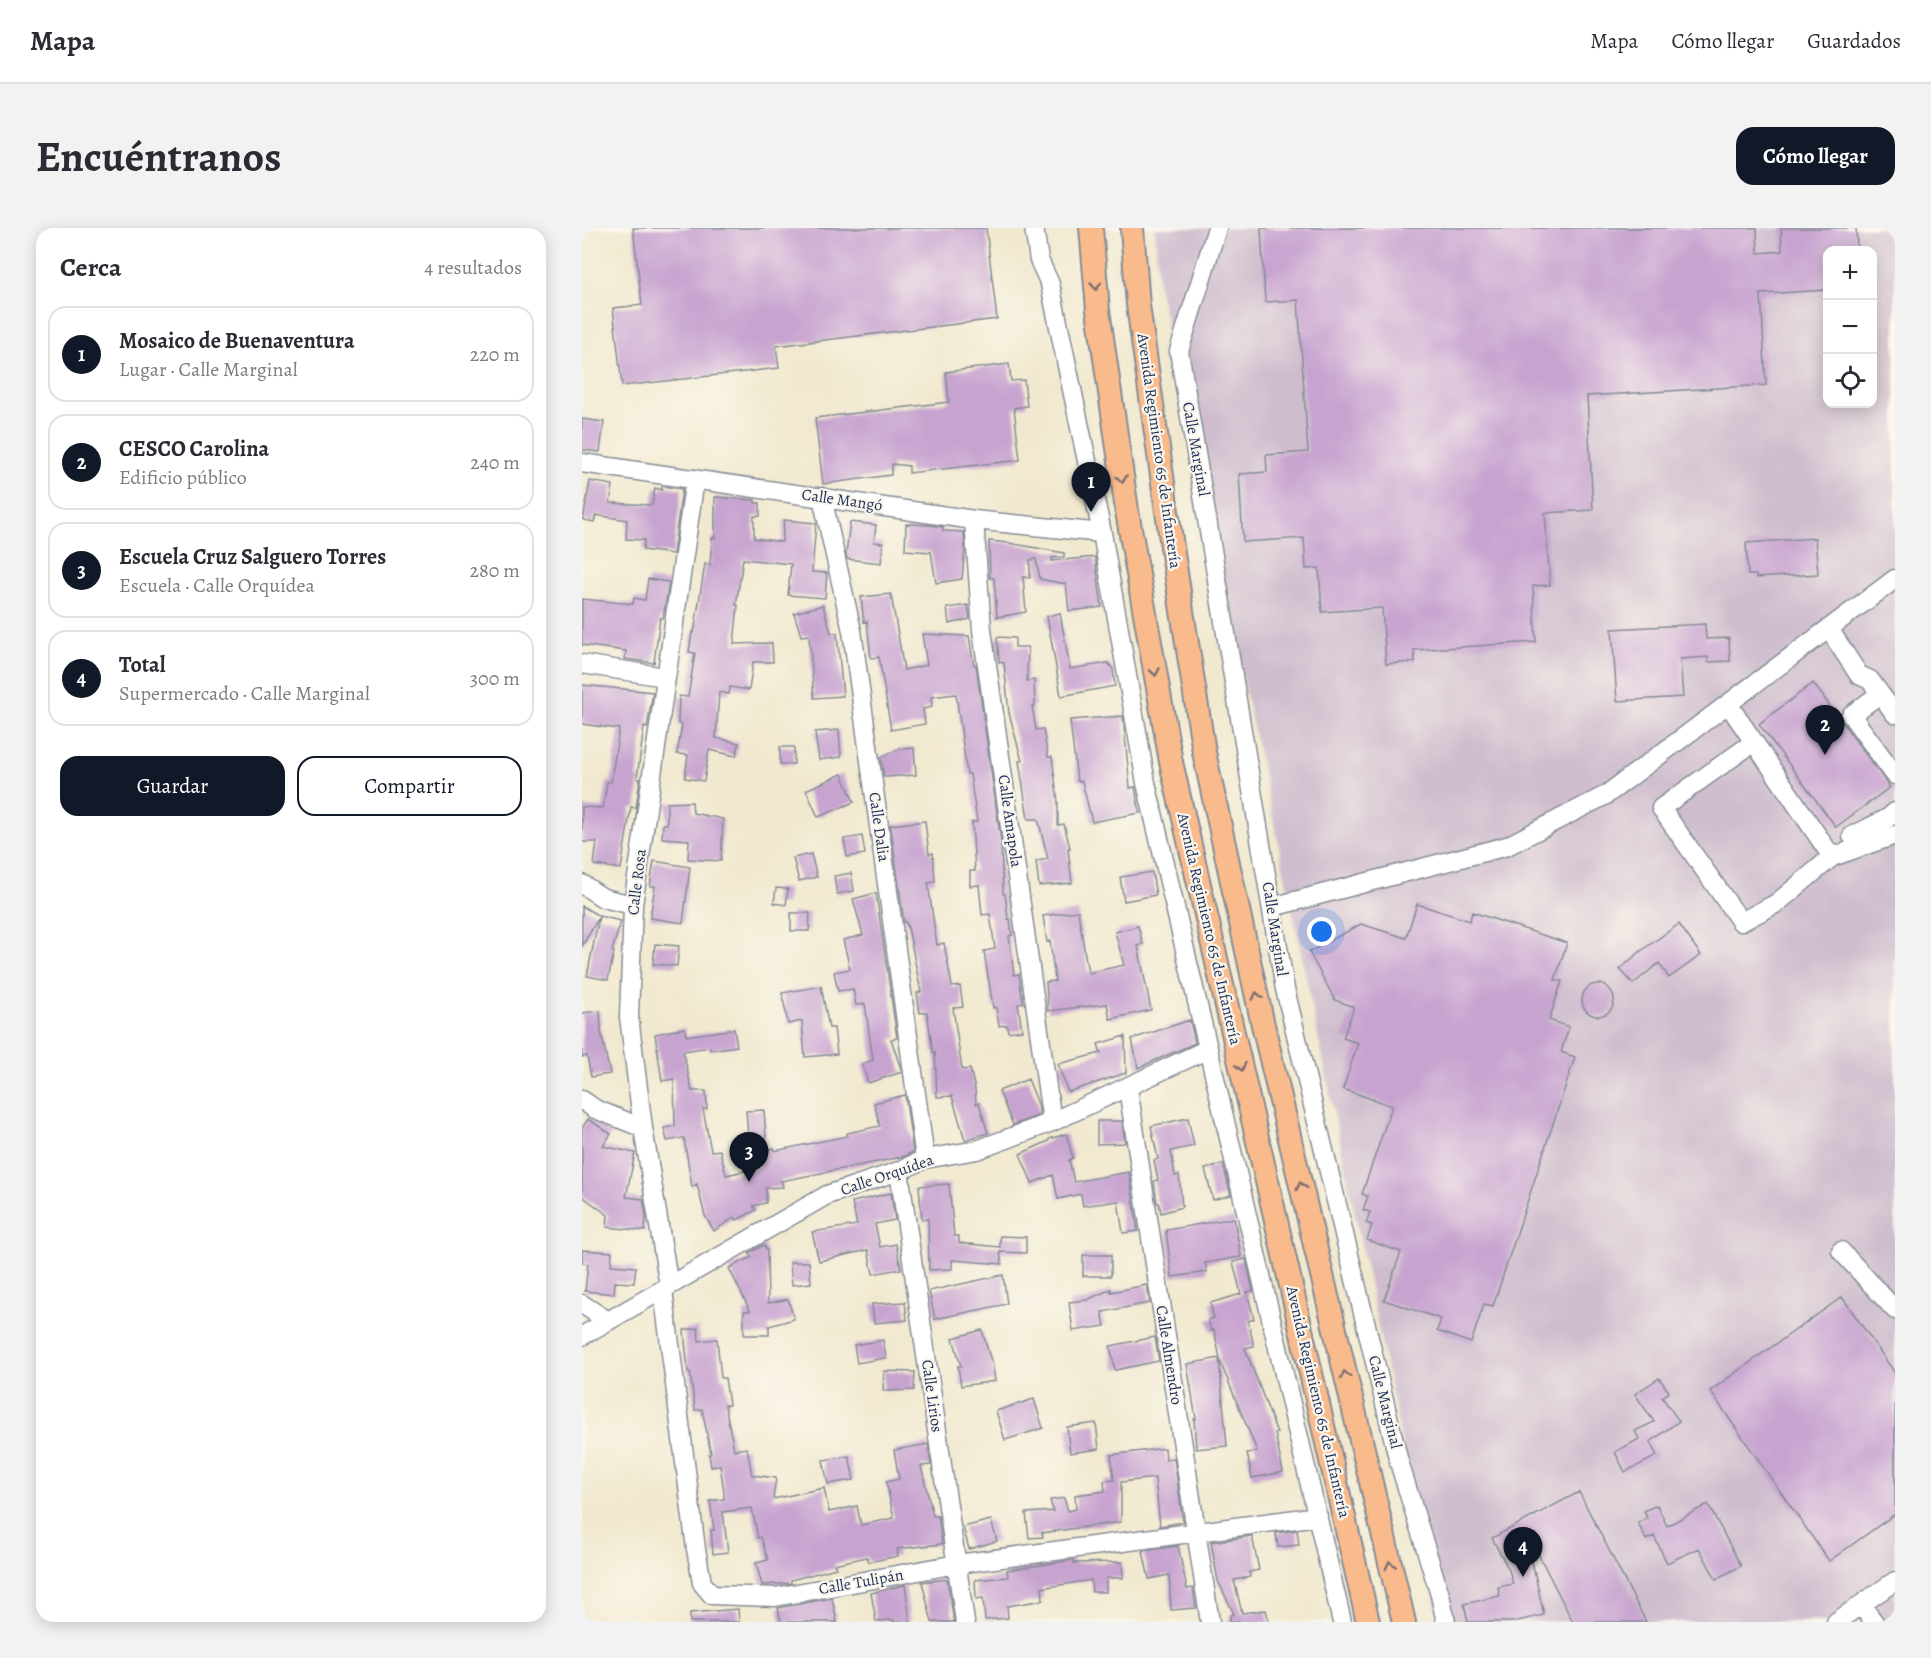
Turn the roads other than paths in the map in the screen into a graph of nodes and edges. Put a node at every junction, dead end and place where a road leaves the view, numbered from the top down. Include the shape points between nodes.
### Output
1 (1034, 228) edge
2 (1046, 228) edge
3 (1091, 228) edge
4 (1132, 228) edge
5 (1217, 228) edge
6 (1050, 284) junction
7 (582, 463) edge
8 (695, 479) junction
9 (822, 497) junction
10 (974, 520) junction
11 (1102, 533) junction
12 (1895, 579) edge
13 (1829, 628) junction
14 (582, 664) edge
15 (666, 677) junction
16 (1880, 694) junction
17 (1728, 704) junction
18 (1895, 714) edge
19 (1754, 742) junction
20 (1895, 775) edge
21 (1895, 812) edge
22 (1895, 835) edge
23 (1852, 836) dead end
24 (1832, 857) junction
25 (582, 884) edge
26 (633, 905) junction
27 (1272, 907) junction
28 (1208, 1049) junction
29 (1128, 1088) junction
30 (582, 1100) edge
31 (1052, 1122) junction
32 (643, 1128) junction
33 (925, 1160) junction
34 (899, 1171) junction
35 (1841, 1251) dead end
36 (666, 1288) junction
37 (582, 1304) edge
38 (1895, 1310) edge
39 (608, 1321) junction
40 (582, 1336) edge
41 (1318, 1516) junction
42 (1197, 1531) junction
43 (957, 1564) junction
44 (1895, 1581) edge
45 (1861, 1605) junction
46 (965, 1622) edge
47 (1210, 1622) edge
48 (1342, 1622) edge
49 (1368, 1622) edge
50 (1404, 1622) edge
51 (1446, 1622) edge
52 (1836, 1622) edge
53 (1874, 1622) edge

1 - 6 street via 1039,260
2 - 6 street
3 -> 49 main road, Avenida Regimiento 65 de Infantería via 1098,310 1124,494 1171,762
50 -> 4 main road, Avenida Regimiento 65 de Infantería via 1263,1024 1204,752 1140,317
5 - 27 street, Calle Marginal via 1179,351
6 - 11 street
7 - 8 street, Calle Mangó
8 - 9 street, Calle Mangó
8 - 15 street, Calle Rosa
9 - 10 street, Calle Mangó
9 - 33 street, Calle Dalia via 852,631
10 - 11 street, Calle Mangó
10 - 31 street, Calle Amapola via 982,630
11 - 28 street via 1146,783
12 - 13 street
13 - 16 street via 1859,675 1870,680
13 - 17 street
14 - 15 street
15 - 26 street, Calle Rosa
16 - 18 street
16 - 20 street via 1851,715
17 - 19 street
17 - 27 street via 1606,795 1507,846
19 - 24 street
19 - 24 street via 1661,808 1742,922 1778,903
21 - 23 street
22 - 24 street
25 - 26 street via 603,898
26 - 32 street, Calle Rosa via 629,1017
27 - 51 street, Calle Marginal via 1285,989 1399,1462
28 - 29 street, Calle Orquídea
28 - 41 street
29 - 31 street, Calle Orquídea
29 - 42 street, Calle Almendro
30 - 32 street
31 - 33 street, Calle Orquídea via 978,1150
32 - 36 street, Calle Rosa
33 - 34 street, Calle Orquídea
34 - 36 street, Calle Orquídea via 827,1195
34 - 43 street, Calle Lirios
35 - 38 street
36 - 39 street, Calle Orquídea
36 - 43 street, Calle Tulipán via 696,1549 702,1583 712,1595 775,1597
37 - 39 street
39 - 40 street, Calle Orquídea
41 - 42 street, Calle Tulipán
41 - 48 street
42 - 43 street, Calle Tulipán
42 - 47 street, Calle Almendro
43 - 46 street, Calle Lirios
44 - 45 street
45 - 52 street
45 - 53 street

